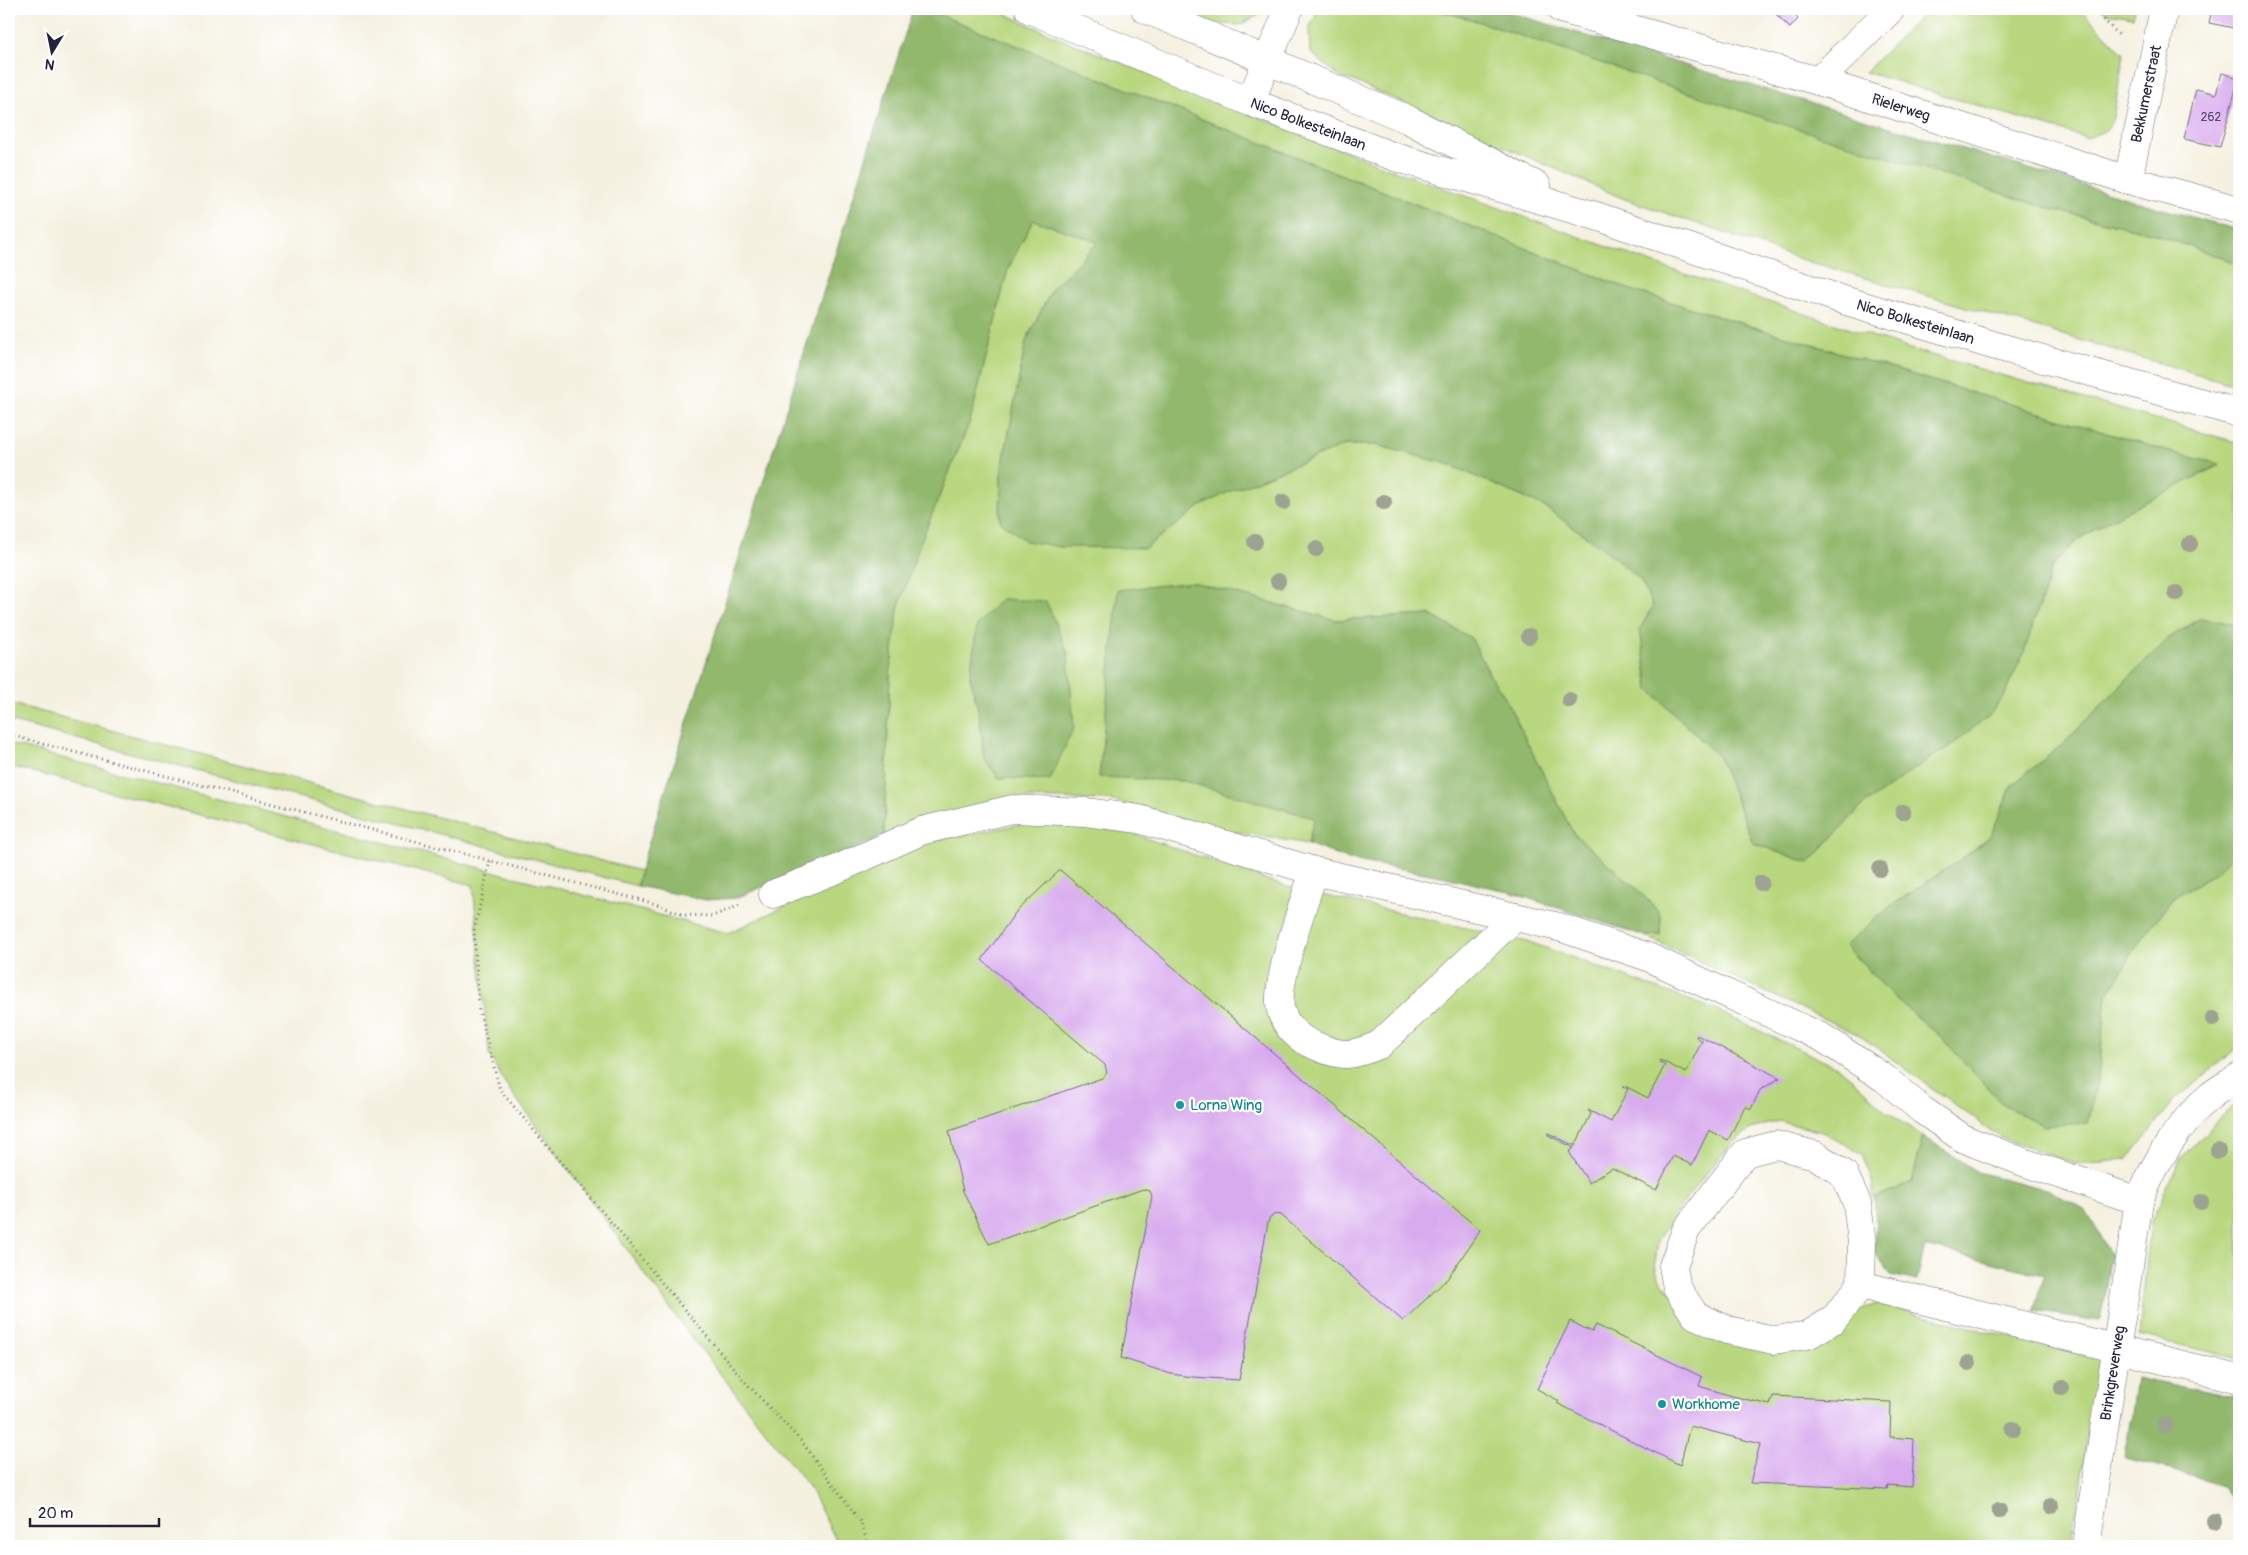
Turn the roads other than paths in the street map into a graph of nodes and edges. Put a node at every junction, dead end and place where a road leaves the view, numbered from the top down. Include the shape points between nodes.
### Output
1 (1029, 9) edge
2 (1145, 9) edge
3 (1289, 9) edge
4 (1561, 9) edge
5 (1891, 9) edge
6 (2164, 9) edge
7 (1268, 60) junction
8 (1818, 81) junction
9 (1250, 102) junction
10 (2128, 180) junction
11 (2239, 210) edge
12 (1596, 216) junction
13 (2239, 413) edge
14 (1314, 871) junction
15 (773, 894) road end
16 (1515, 917) junction
17 (2239, 1077) edge
18 (2140, 1201) junction
19 (1861, 1285) junction
20 (2116, 1349) junction
21 (2239, 1379) edge
22 (2086, 1546) edge

1 - 9 street, Nico Bolkesteinlaan
2 - 7 street, Nico Bolkesteinlaan
3 - 7 street
4 - 8 street, Rielerweg
5 - 8 street
6 - 10 street, Bekkumerstraat
7 - 9 street
7 - 12 street, Nico Bolkesteinlaan via 1409,120
8 - 10 street, Rielerweg
9 - 12 street, Nico Bolkesteinlaan via 1395,157
10 - 11 street, Rielerweg
12 - 13 street, Nico Bolkesteinlaan via 1849,302
14 - 15 street via 1139,819 1085,812 1012,809 920,831
14 - 16 street
14 - 16 street via 1282,983 1280,1009 1286,1024 1304,1041 1324,1050 1353,1056 1379,1045
16 - 18 street via 1560,927 1648,956 1822,1038 1884,1078 1964,1139
17 - 18 street, Brinkgreverweg via 2210,1096 2175,1136 2151,1171
18 - 20 street, Brinkgreverweg
19 - 19 street via 1862,1243 1858,1203 1844,1174 1815,1155 1776,1145 1745,1153 1686,1230 1674,1266 1677,1288 1695,1315 1727,1330 1774,1340 1808,1335 1833,1320
19 - 20 street
20 - 21 street
20 - 22 street, Brinkgreverweg

